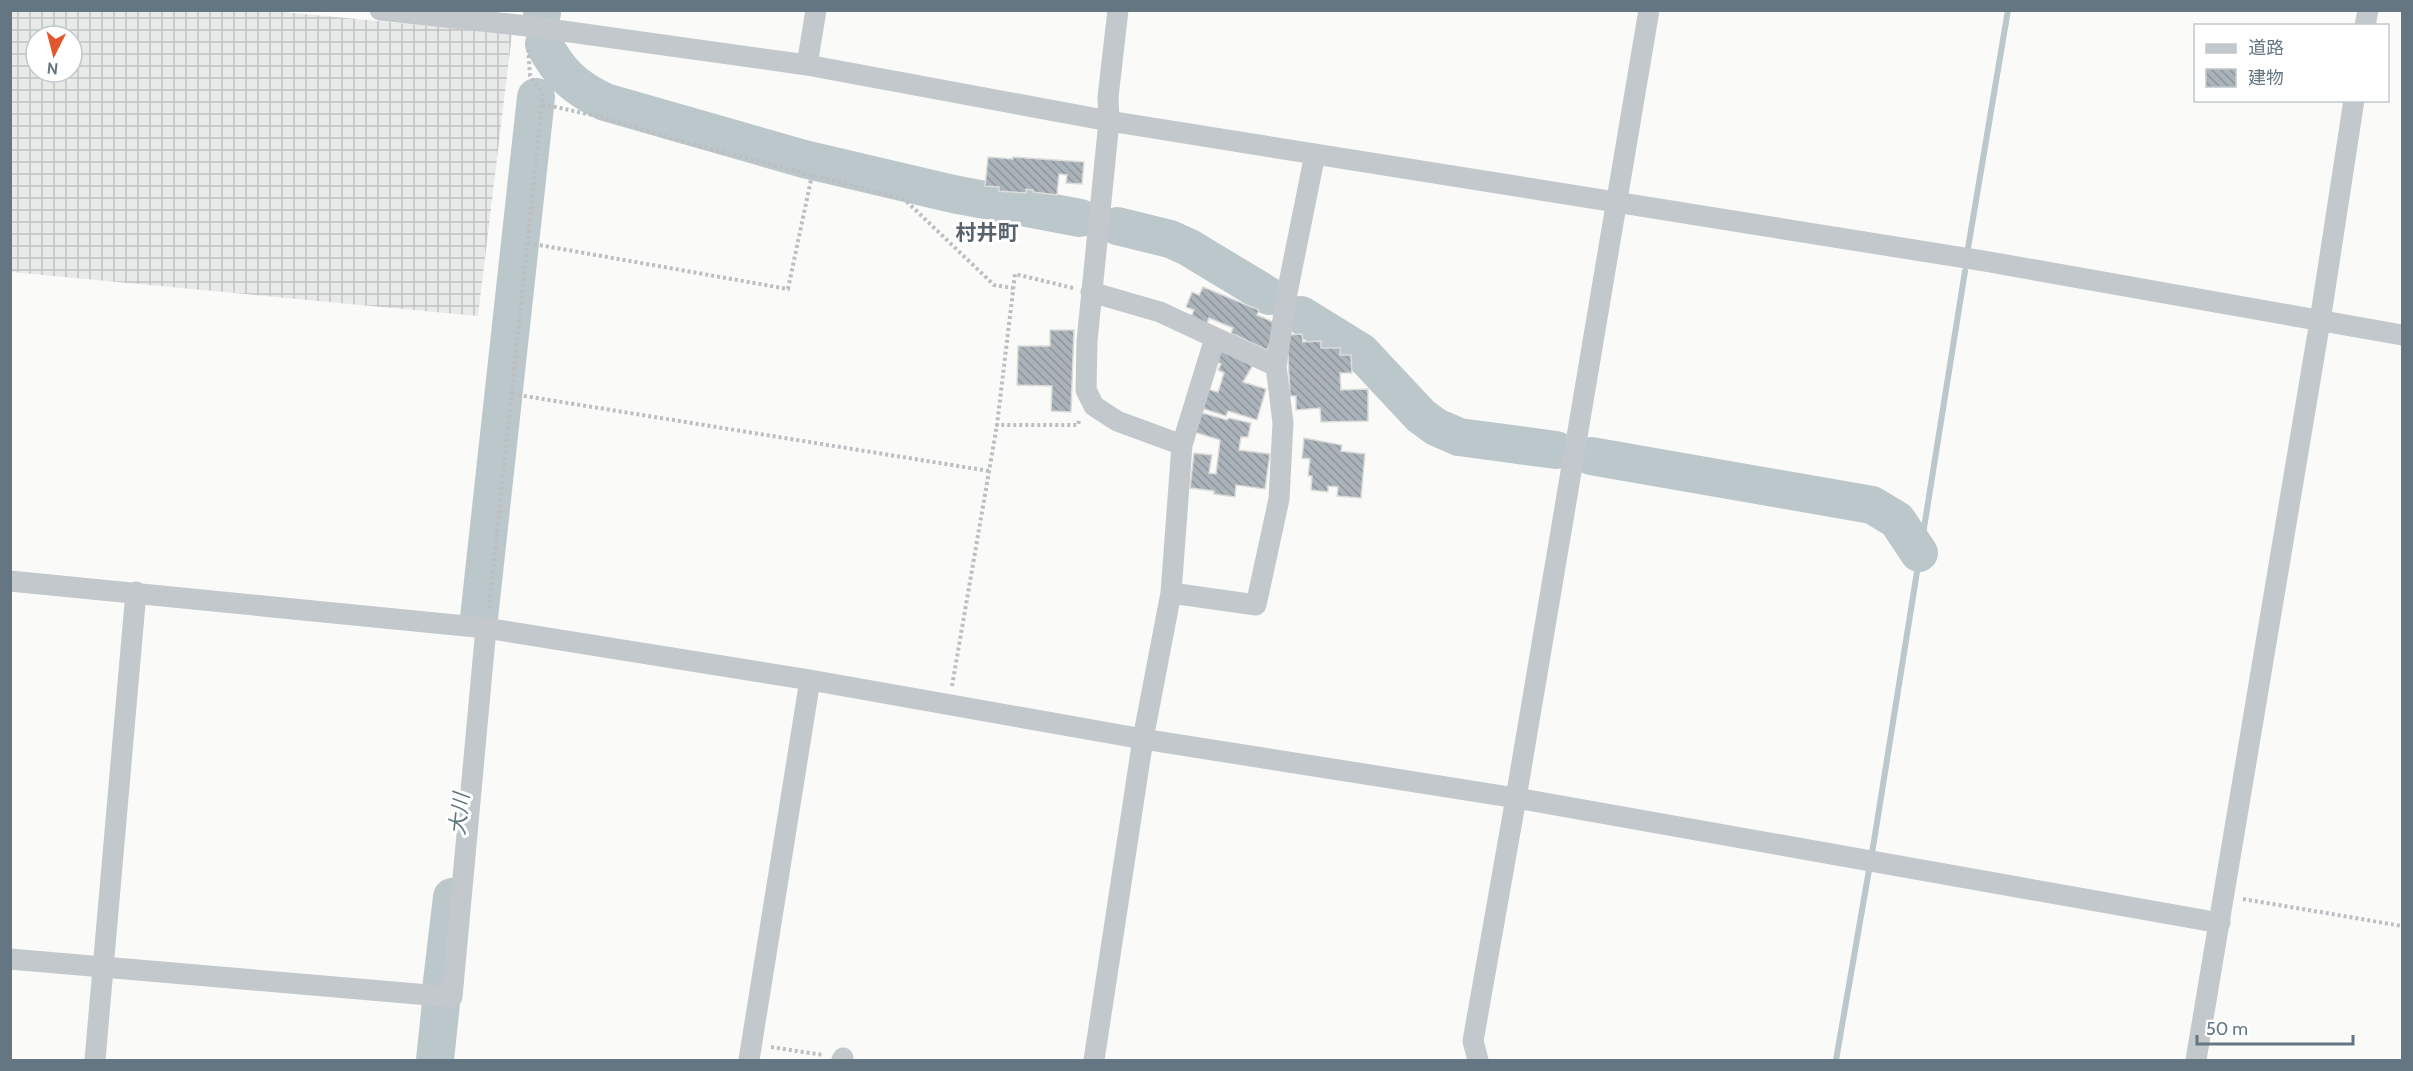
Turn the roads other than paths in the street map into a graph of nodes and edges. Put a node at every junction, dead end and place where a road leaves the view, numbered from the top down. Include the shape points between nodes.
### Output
1 (380, 10) edge
2 (816, 10) edge
3 (1118, 10) edge
4 (1649, 10) edge
5 (807, 65) junction
6 (2354, 102) edge
7 (1109, 120) junction
8 (1315, 154) junction
9 (1616, 202) junction
10 (1091, 292) junction
11 (2320, 321) junction
12 (2403, 335) edge
13 (1215, 338) junction
14 (1276, 366) junction
15 (1182, 446) junction
16 (10, 581) edge
17 (136, 592) junction
18 (1171, 593) junction
19 (486, 628) junction
20 (810, 680) junction
21 (1143, 739) junction
22 (1516, 798) junction
23 (2220, 923) junction
24 (10, 959) edge
25 (104, 968) junction
26 (751, 1052) edge
27 (95, 1060) edge
28 (1094, 1060) edge
29 (1478, 1060) edge
30 (2196, 1060) edge

1 - 5 street
2 - 5 street
3 - 7 street
4 - 9 street
5 - 7 street
6 - 11 street
7 - 8 street
7 - 10 street
8 - 9 street
8 - 14 street
9 - 11 street via 1984,261
9 - 22 street
10 - 13 street via 1160,312
10 - 15 street via 1085,369 1086,390 1094,406 1117,421
11 - 12 street
11 - 23 street
13 - 14 street
13 - 15 street
14 - 18 street via 1283,423 1279,499 1257,605
15 - 18 street
16 - 17 street
17 - 19 street
17 - 25 street
18 - 21 street
19 - 20 street
19 - 25 street via 452,998
20 - 21 street
20 - 26 street
21 - 22 street
21 - 28 street
22 - 23 street
22 - 29 street via 1473,1041
23 - 30 street
24 - 25 street
25 - 27 street

